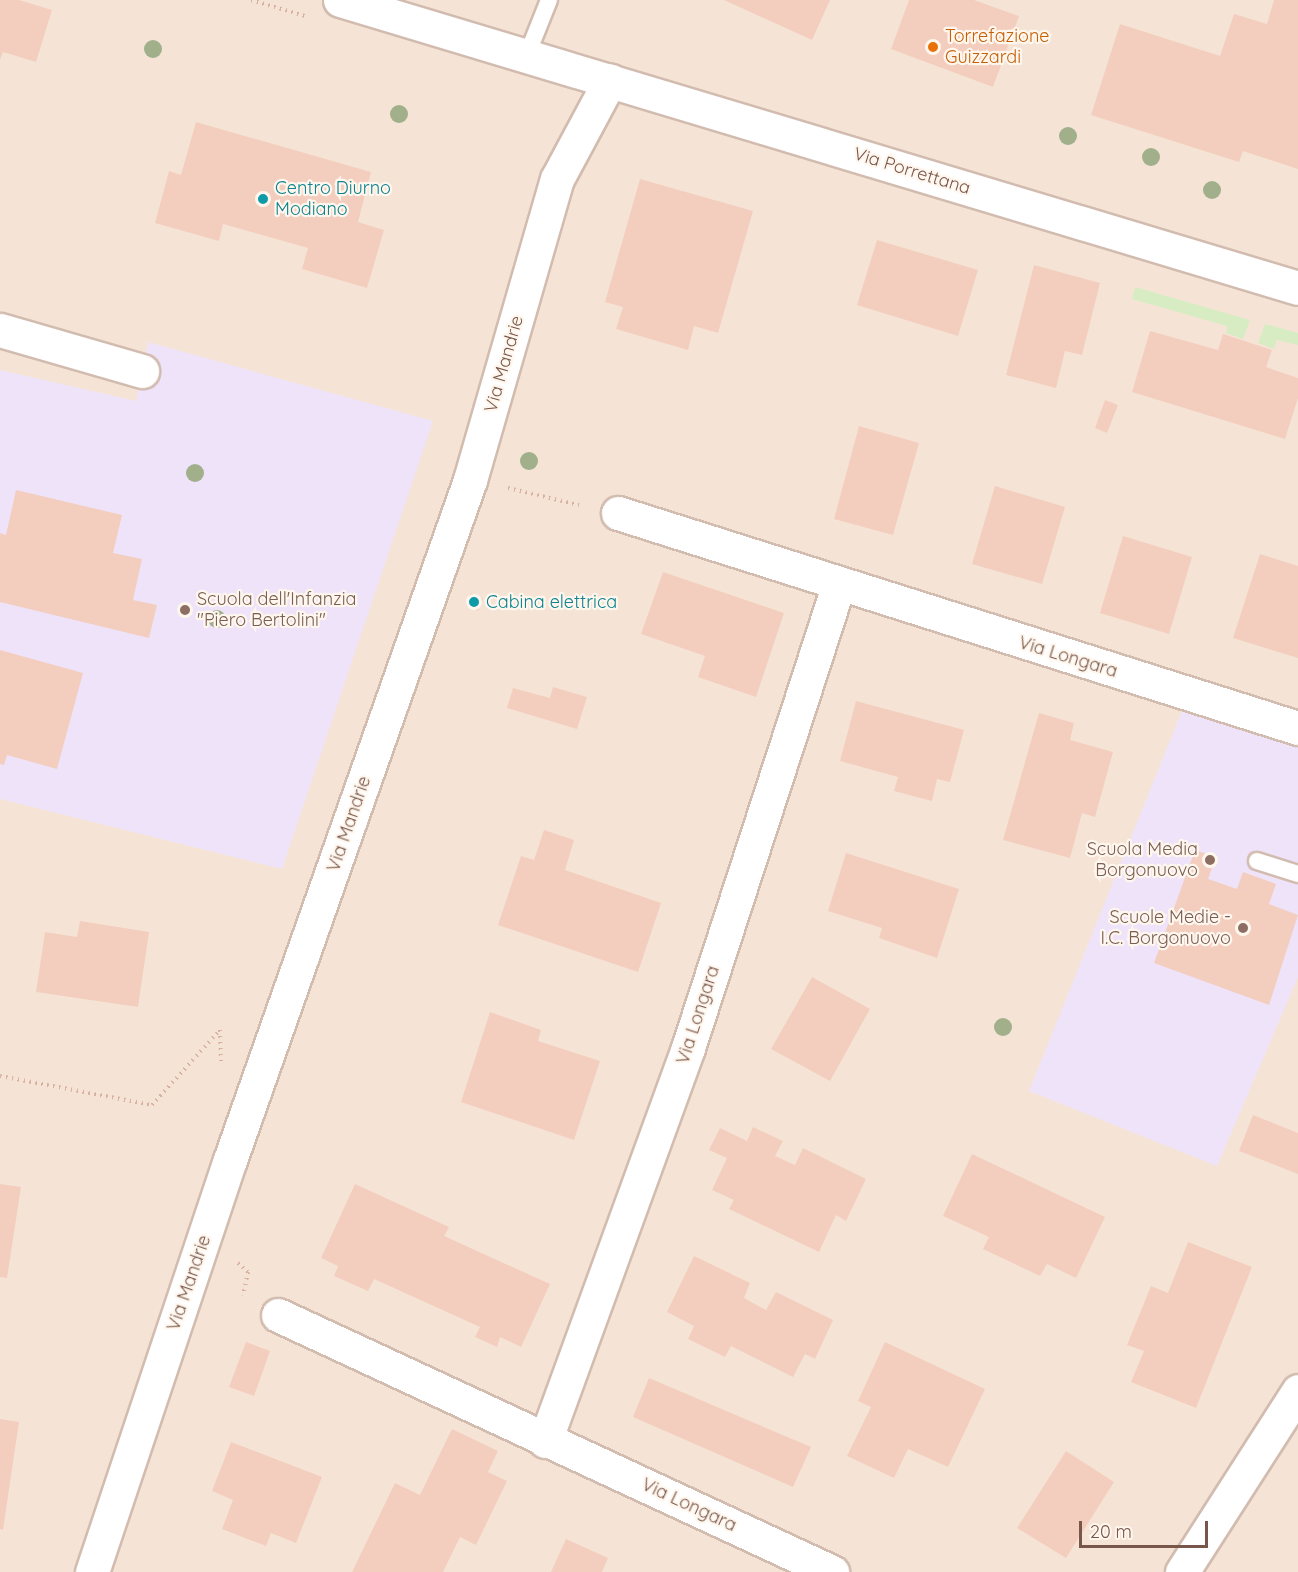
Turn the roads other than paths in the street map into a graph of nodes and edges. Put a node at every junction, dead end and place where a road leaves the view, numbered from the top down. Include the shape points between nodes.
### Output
1 (340, 0) edge
2 (411, 0) edge
3 (549, 0) edge
4 (526, 55) junction
5 (610, 80) junction
6 (1298, 288) edge
7 (0, 330) edge
8 (142, 371) dead end
9 (618, 513) road end
10 (839, 584) junction
11 (1298, 728) edge
12 (1257, 861) dead end
13 (1298, 874) edge
14 (278, 1315) road end
15 (1298, 1391) edge
16 (545, 1441) junction
17 (92, 1572) edge
18 (832, 1572) edge
19 (1182, 1572) edge

1 - 4 street, Via Porrettana
2 - 4 street, Via Porrettana
3 - 4 lane
4 - 5 street, Via Porrettana
5 - 6 street, Via Porrettana
5 - 17 street, Via Mandrie via 557,179 470,480
7 - 8 street
9 - 10 street, Via Longara
10 - 11 street, Via Longara
10 - 16 street, Via Longara via 688,1048
12 - 13 lane
14 - 16 street, Via Longara
15 - 19 street
16 - 18 street, Via Longara

